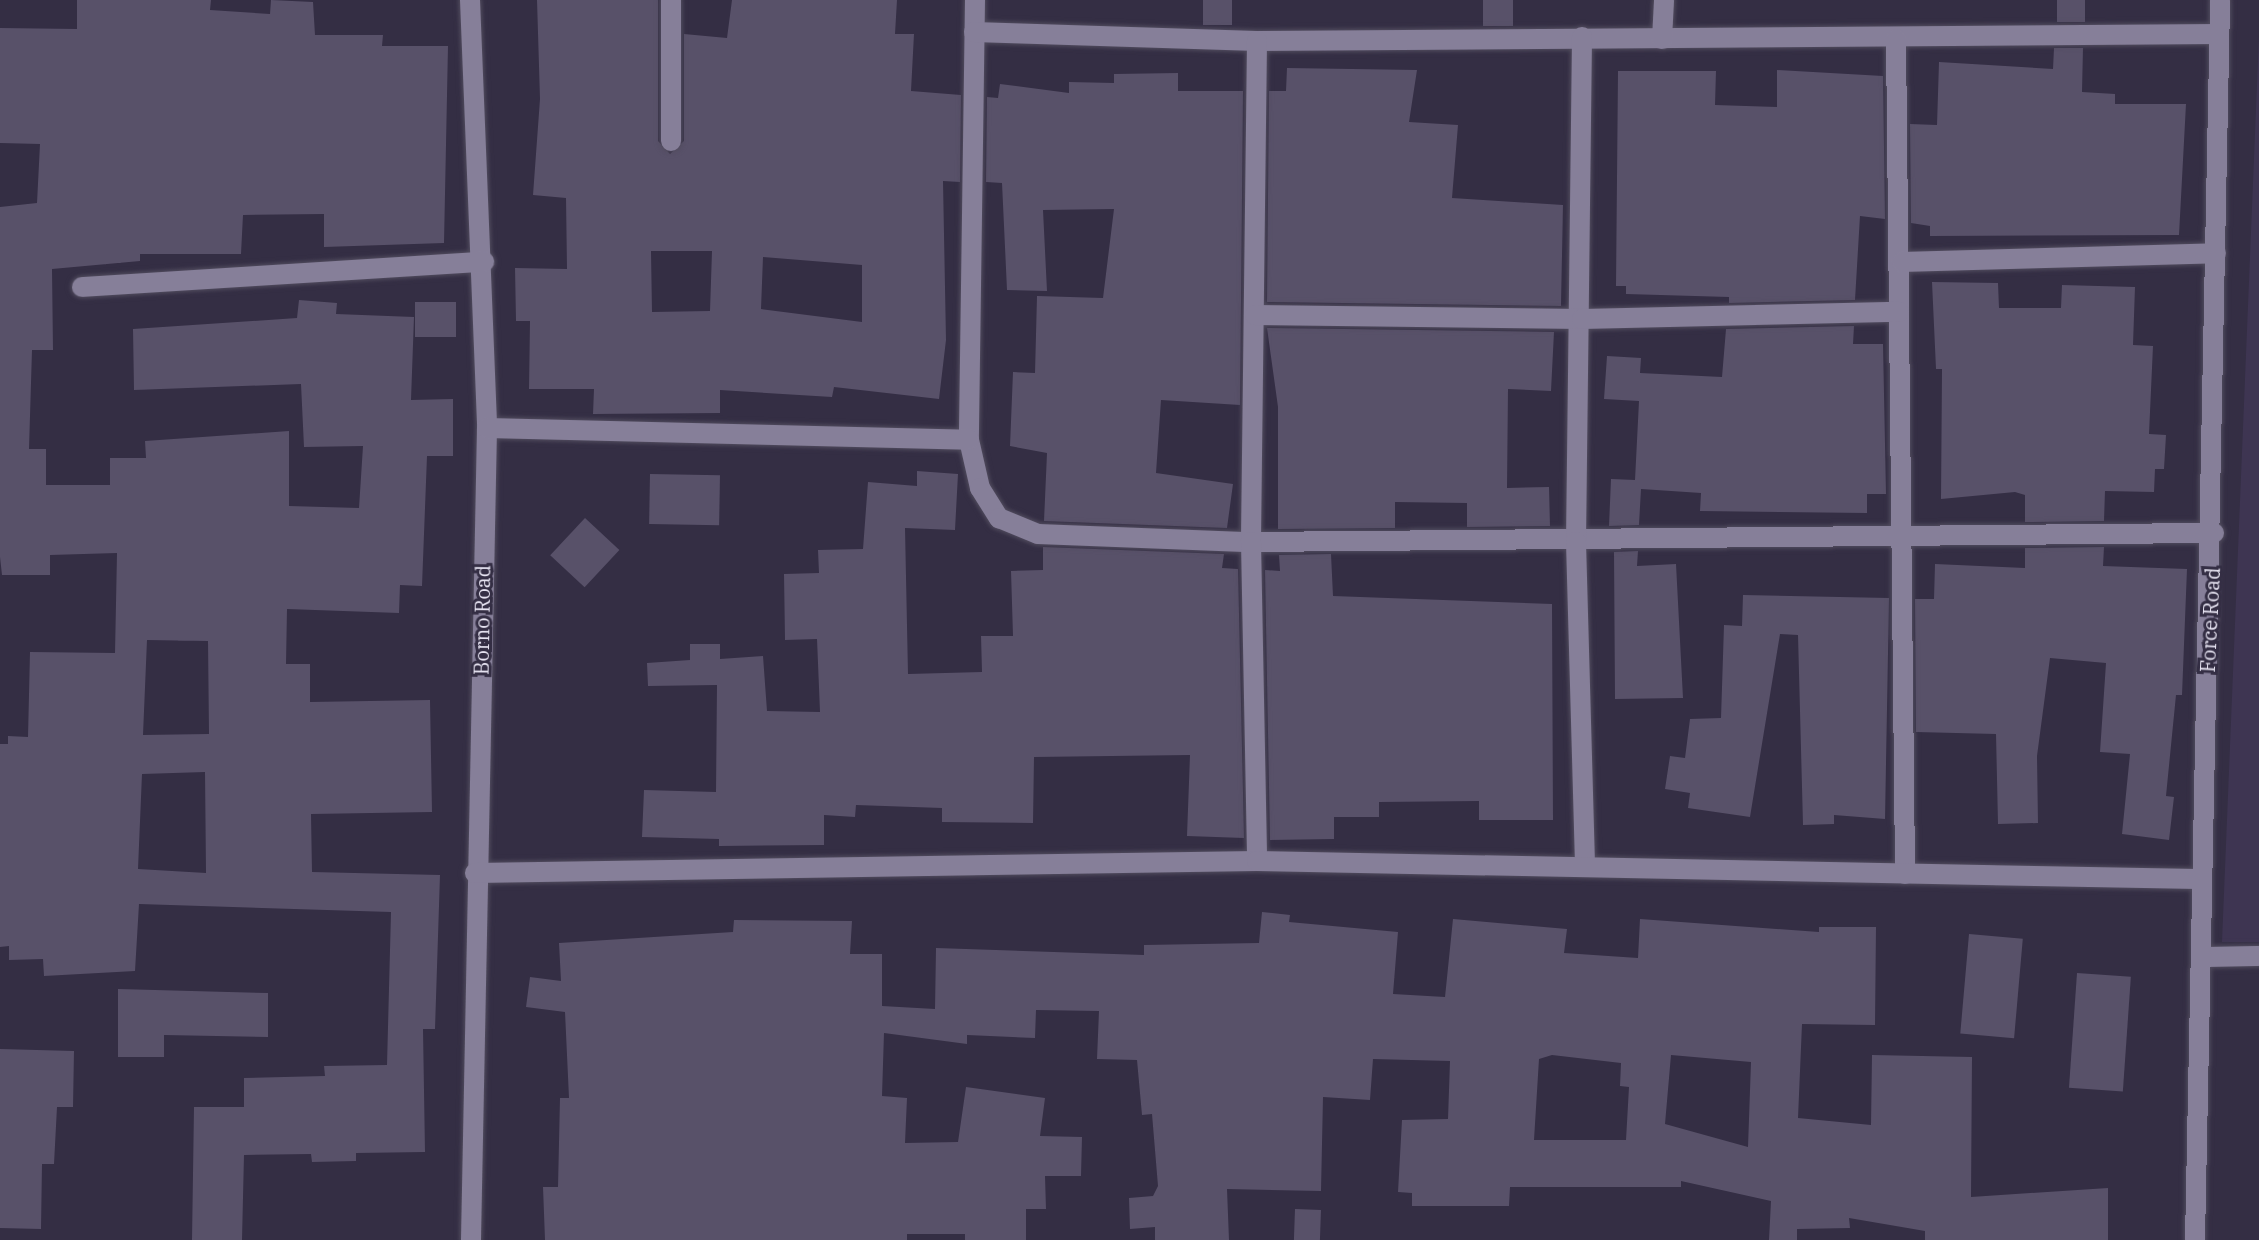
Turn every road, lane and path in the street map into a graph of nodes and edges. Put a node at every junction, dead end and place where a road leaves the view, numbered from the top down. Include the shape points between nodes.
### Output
1 (470, 0) edge
2 (671, 0) edge
3 (975, 0) edge
4 (1664, 0) edge
5 (2220, 0) edge
6 (974, 32) junction
7 (2219, 34) junction
8 (1582, 37) junction
9 (1662, 39) junction
10 (1896, 39) junction
11 (1257, 41) junction
12 (671, 141) dead end
13 (2216, 253) junction
14 (484, 262) junction
15 (1902, 262) junction
16 (82, 287) dead end
17 (1899, 312) junction
18 (1255, 315) junction
19 (1582, 319) junction
20 (487, 428) junction
21 (969, 440) junction
22 (2214, 533) junction
23 (1901, 541) junction
24 (1251, 542) junction
25 (1576, 542) junction
26 (1257, 861) junction
27 (1585, 866) junction
28 (475, 873) junction
29 (1905, 874) junction
30 (2198, 879) junction
31 (2259, 956) edge
32 (2203, 957) junction
33 (471, 1240) edge
34 (2195, 1240) edge

1 - 14 street, Borno Road
2 - 12 street
3 - 6 street
4 - 9 street
5 - 7 street, Force Road
6 - 11 street
6 - 21 street
7 - 10 street
7 - 13 street, Force Road
8 - 9 street
8 - 11 street
8 - 19 street
9 - 10 street
10 - 15 street
11 - 18 street
13 - 15 street
13 - 22 street, Force Road
14 - 16 street
14 - 20 street, Borno Road
15 - 17 street
17 - 19 street
17 - 23 street
18 - 19 street
18 - 24 street
19 - 25 street
20 - 21 street
20 - 28 street, Borno Road
21 - 24 street via 980,488 999,518 1038,534
22 - 23 street
22 - 30 street, Force Road
23 - 25 street
23 - 29 street
24 - 25 street
24 - 26 street
25 - 27 street
26 - 27 street
26 - 28 street
27 - 29 street
28 - 33 street, Borno Road
29 - 30 street
30 - 32 street, Force Road
31 - 32 street
32 - 34 street, Force Road

